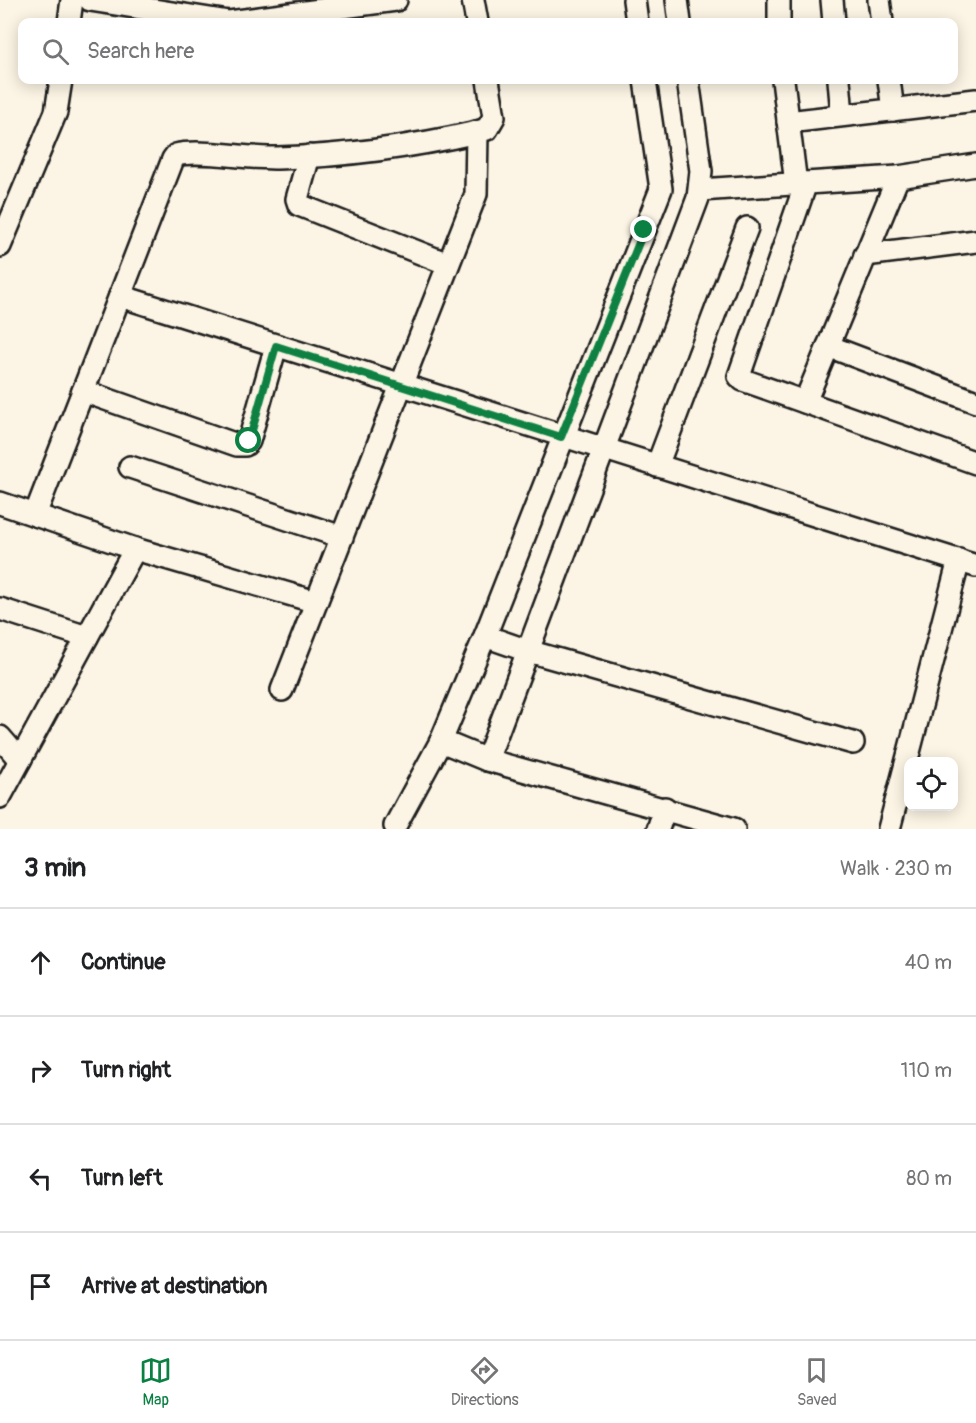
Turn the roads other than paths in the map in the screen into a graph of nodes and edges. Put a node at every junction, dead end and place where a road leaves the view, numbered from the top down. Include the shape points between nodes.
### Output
1 (72, 0) edge
2 (90, 0) edge
3 (396, 0) edge
4 (473, 0) edge
5 (634, 0) edge
6 (677, 0) edge
7 (779, 0) edge
8 (832, 0) edge
9 (879, 0) edge
10 (70, 18) edge
11 (204, 18) edge
12 (259, 18) edge
13 (476, 18) edge
14 (636, 18) edge
15 (679, 18) edge
16 (779, 18) edge
17 (834, 18) edge
18 (881, 18) edge
19 (60, 84) edge
20 (489, 84) edge
21 (646, 84) edge
22 (689, 84) edge
23 (783, 84) edge
24 (838, 84) edge
25 (890, 84) edge
26 (976, 100) edge
27 (893, 110) junction
28 (842, 116) junction
29 (788, 122) junction
30 (477, 132) junction
31 (309, 156) junction
32 (976, 165) edge
33 (898, 177) junction
34 (801, 183) junction
35 (700, 190) junction
36 (747, 228) dead end
37 (976, 241) edge
38 (0, 246) edge
39 (866, 255) junction
40 (448, 264) junction
41 (120, 296) junction
42 (276, 346) junction
43 (828, 346) junction
44 (400, 385) junction
45 (83, 390) junction
46 (805, 402) junction
47 (976, 402) edge
48 (561, 437) junction
49 (605, 450) junction
50 (976, 463) edge
51 (657, 466) junction
52 (130, 467) dead end
53 (0, 504) edge
54 (35, 515) junction
55 (342, 537) junction
56 (135, 549) junction
57 (967, 563) edge
58 (316, 602) junction
59 (0, 609) edge
60 (485, 636) junction
61 (87, 637) junction
62 (528, 651) junction
63 (282, 690) dead end
64 (0, 737) edge
65 (441, 741) junction
66 (853, 743) dead end
67 (20, 760) junction
68 (487, 760) junction
69 (0, 797) edge
70 (665, 808) junction
71 (395, 826) dead end
72 (658, 829) edge
73 (734, 829) edge
74 (889, 829) edge

1 - 10 street
2 - 11 street
3 - 12 street
4 - 13 street
5 - 14 street
6 - 15 street
7 - 16 street
8 - 17 street
9 - 18 street
19 - 38 street via 56,112
20 - 30 street via 494,117 487,129
21 - 48 street via 661,189
22 - 35 street via 701,171
23 - 29 street
24 - 28 street
25 - 27 street
26 - 27 street
27 - 28 street
28 - 29 street
29 - 34 street
30 - 31 street via 392,148
30 - 40 street via 476,194
31 - 40 street via 298,205
31 - 41 street via 176,155
32 - 33 street
33 - 34 street
33 - 39 street
34 - 35 street
34 - 46 street via 739,371 744,380
35 - 49 street
36 - 51 street
37 - 39 street
39 - 43 street
40 - 44 street
41 - 42 street
41 - 45 street
42 - 44 street
42 - 45 street via 249,441 244,445 237,446
43 - 46 street
43 - 47 street
44 - 48 street
44 - 55 street
45 - 54 street
46 - 50 street
48 - 49 street
48 - 60 street
49 - 51 street
49 - 62 street
51 - 57 street
52 - 55 street
53 - 54 street
54 - 56 street
55 - 58 street
56 - 58 street
56 - 61 street
57 - 74 street
58 - 63 street
59 - 61 street
60 - 62 street
60 - 65 street
61 - 67 street
62 - 66 street
62 - 68 street
64 - 67 street
65 - 68 street
65 - 71 street
67 - 69 street
68 - 70 street
70 - 72 street
70 - 73 street

